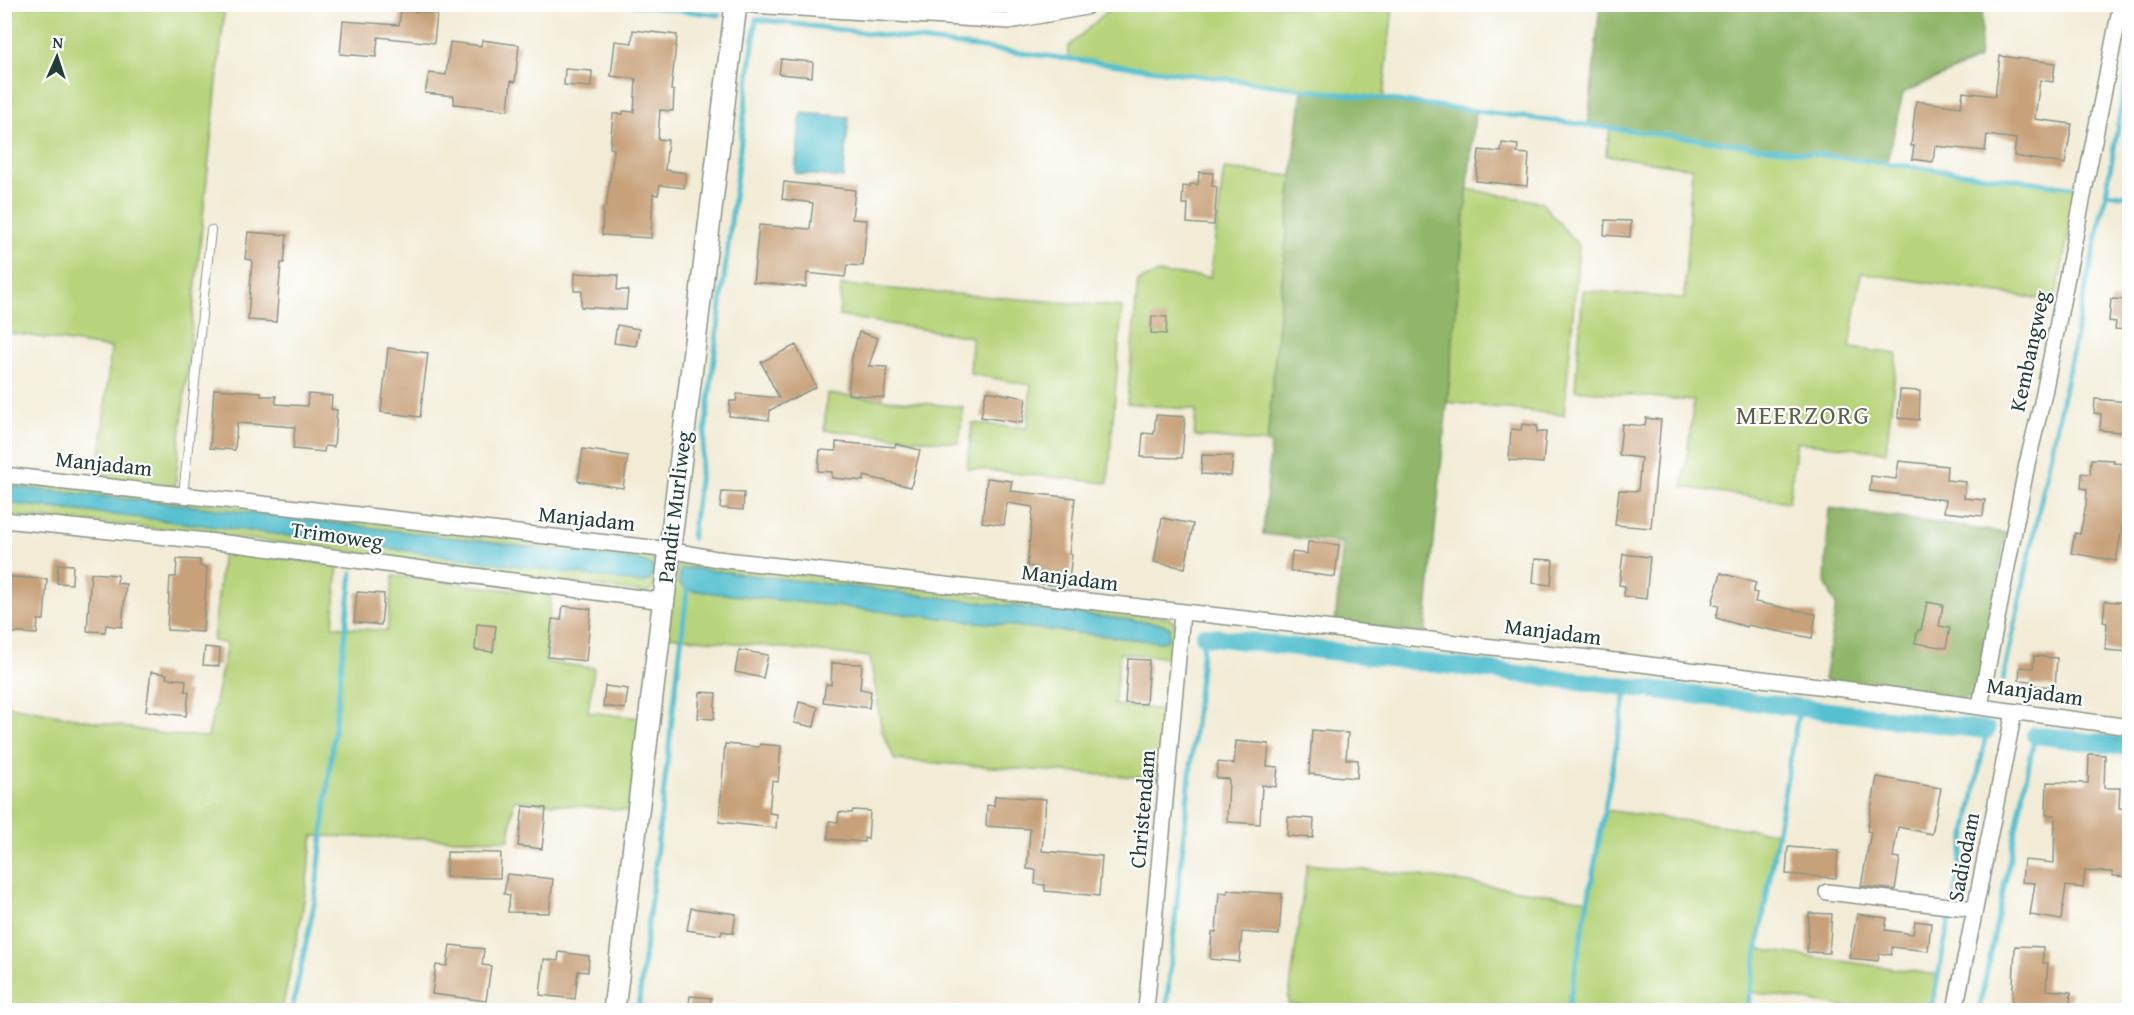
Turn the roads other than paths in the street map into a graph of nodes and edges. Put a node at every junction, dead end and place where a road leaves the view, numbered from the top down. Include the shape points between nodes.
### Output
1 (737, 4) edge
2 (2121, 4) edge
3 (1086, 7) dead end
4 (211, 230) dead end
5 (4, 475) edge
6 (183, 495) junction
7 (4, 520) edge
8 (669, 555) junction
9 (663, 598) junction
10 (1182, 612) junction
11 (1980, 706) junction
12 (2014, 712) junction
13 (2130, 727) edge
14 (1827, 892) dead end
15 (1975, 909) junction
16 (614, 1011) edge
17 (1146, 1011) edge
18 (1955, 1011) edge

1 - 3 street via 1009,21
1 - 8 street, Pandit Murliweg
2 - 11 street, Kembangweg
4 - 6 lane
5 - 6 street, Manjadam
6 - 8 street, Manjadam
7 - 9 street, Trimoweg via 235,544
8 - 9 street, Pandit Murliweg
8 - 10 street, Manjadam
9 - 16 street, Pandit Murliweg
10 - 11 street, Manjadam
10 - 17 street, Christendam
11 - 12 street, Manjadam
12 - 13 street, Manjadam
12 - 15 street, Sadiodam
14 - 15 street
15 - 18 street, Sadiodam

